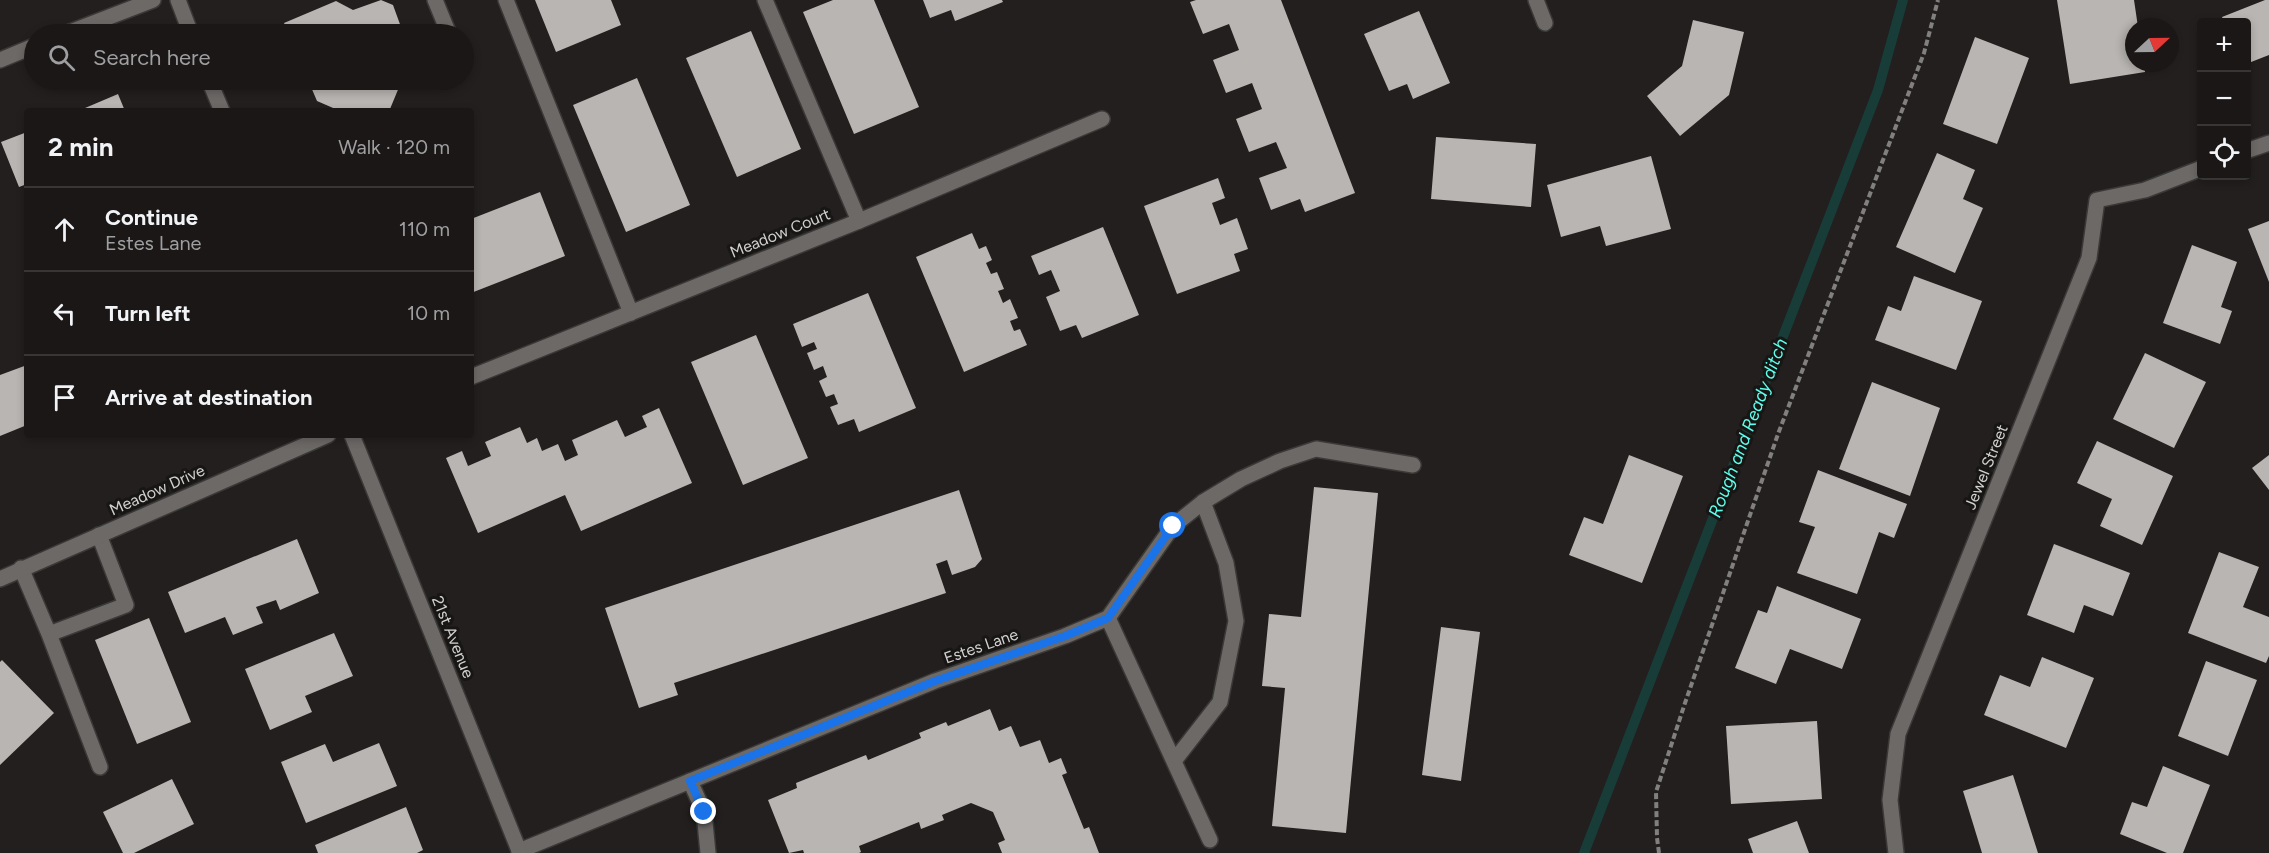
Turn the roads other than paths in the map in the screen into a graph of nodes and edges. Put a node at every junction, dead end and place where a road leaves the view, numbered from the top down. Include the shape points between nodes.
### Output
1 (153, 0) edge
2 (178, 0) edge
3 (435, 0) edge
4 (506, 0) edge
5 (765, 0) edge
6 (1536, 0) edge
7 (91, 24) edge
8 (187, 24) edge
9 (445, 24) edge
10 (1545, 24) dead end
11 (24, 50) edge
12 (0, 60) edge
13 (214, 90) edge
14 (221, 108) edge
15 (1102, 119) dead end
16 (2269, 143) edge
17 (2251, 150) edge
18 (2197, 170) edge
19 (859, 221) junction
20 (631, 313) junction
21 (474, 376) edge
22 (321, 438) edge
23 (353, 438) edge
24 (1413, 465) dead end
25 (1203, 502) junction
26 (99, 535) junction
27 (21, 568) junction
28 (0, 579) edge
29 (1108, 618) junction
30 (49, 634) junction
31 (1174, 761) junction
32 (100, 767) dead end
33 (690, 781) junction
34 (1210, 840) dead end
35 (519, 852) edge
36 (708, 853) edge
37 (1896, 853) edge

1 - 7 street
2 - 8 street
3 - 9 street
4 - 20 street
5 - 19 street
6 - 10 street
11 - 12 street
13 - 14 street
15 - 19 street, Meadow Court
16 - 17 street
18 - 37 street, Jewel Street via 2145,190 2097,200 2089,258 1898,734 1890,800
19 - 20 street, Meadow Court
20 - 21 street, Meadow Court
22 - 26 street, Meadow Drive
23 - 35 street, 21st Avenue
24 - 25 street via 1316,449 1280,460
25 - 29 street via 1173,526
25 - 31 street via 1226,563 1236,621 1220,702
26 - 27 street, Meadow Drive
26 - 30 street via 126,605
27 - 28 street, Meadow Drive
27 - 30 street
29 - 31 street
29 - 33 street, Estes Lane via 935,681
30 - 32 street
31 - 34 street
33 - 35 street, Estes Lane
33 - 36 street via 704,812

